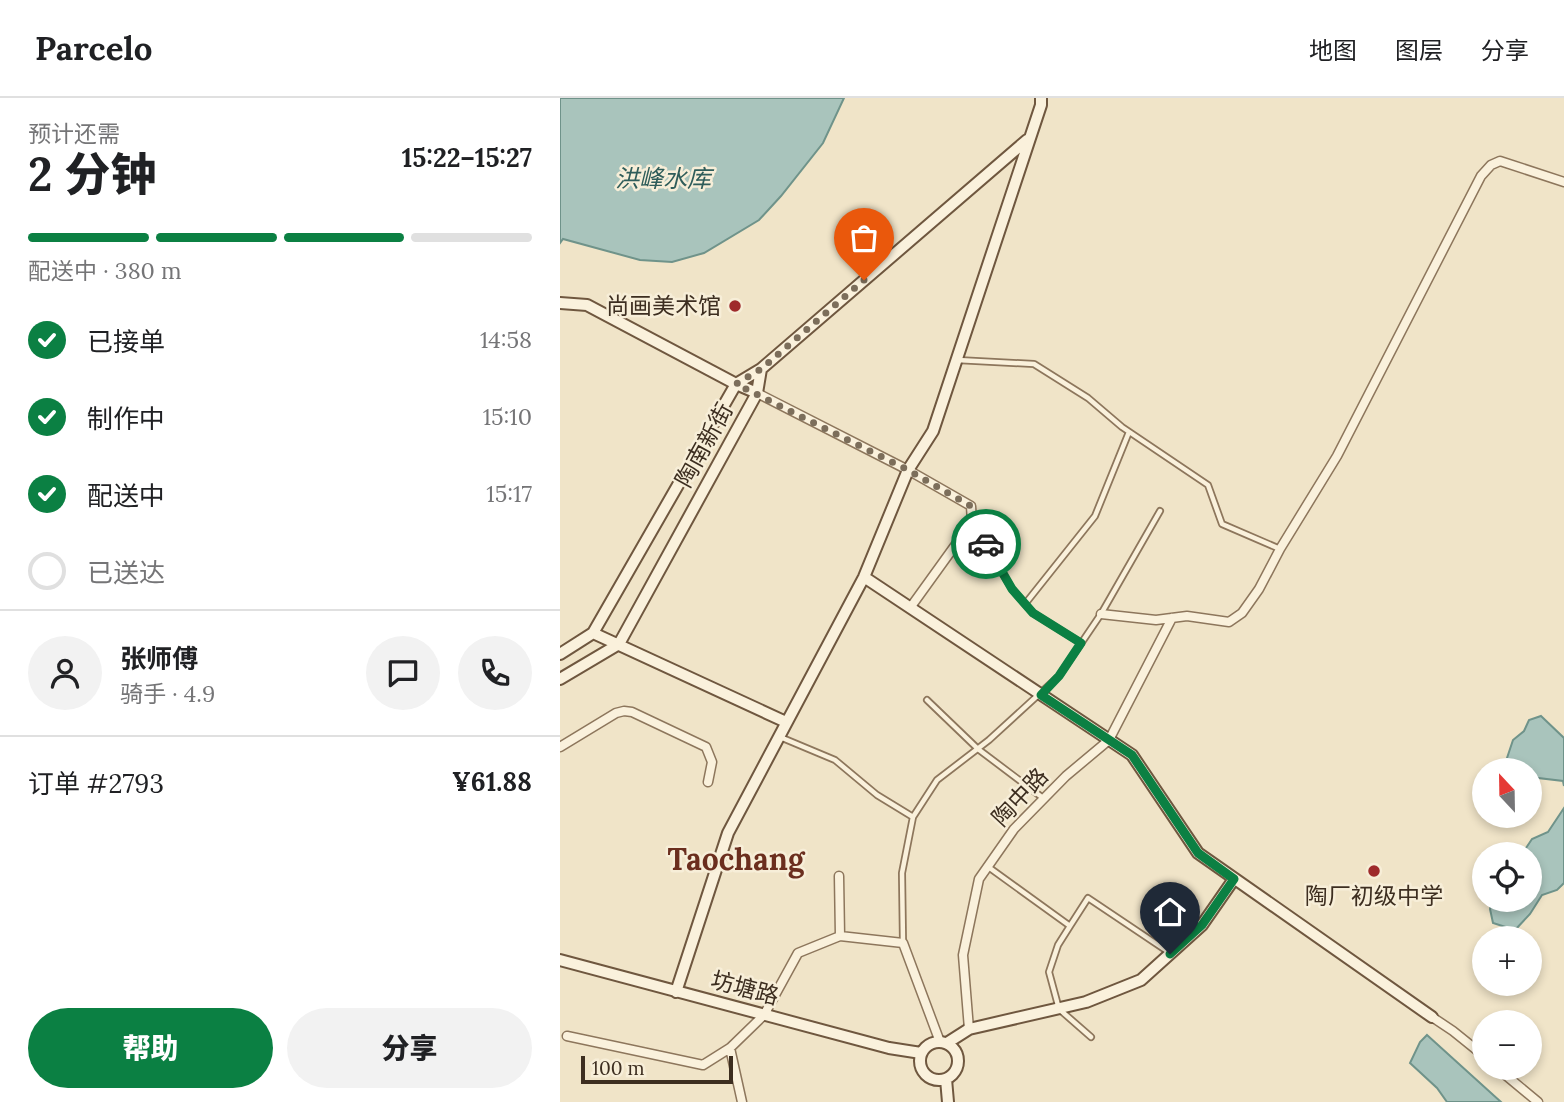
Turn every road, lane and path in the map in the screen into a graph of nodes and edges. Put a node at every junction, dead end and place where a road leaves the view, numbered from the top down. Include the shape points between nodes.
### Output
1 (1041, 98) edge
2 (1029, 138) junction
3 (1564, 182) edge
4 (560, 303) edge
5 (957, 360) junction
6 (761, 369) junction
7 (736, 384) junction
8 (757, 393) junction
9 (1129, 432) junction
10 (908, 470) junction
11 (1160, 511) dead end
12 (972, 522) junction
13 (1280, 549) junction
14 (864, 577) junction
15 (1025, 604) junction
16 (910, 608) junction
17 (1101, 614) junction
18 (1172, 618) junction
19 (593, 634) junction
20 (1081, 643) junction
21 (619, 644) junction
22 (560, 653) edge
23 (560, 679) edge
24 (1041, 695) junction
25 (927, 700) dead end
26 (786, 722) junction
27 (779, 737) junction
28 (1109, 740) junction
29 (560, 747) edge
30 (978, 749) junction
31 (708, 782) dead end
32 (1044, 799) junction
33 (913, 817) junction
34 (987, 866) junction
35 (839, 876) dead end
36 (1234, 879) junction
37 (1070, 926) junction
38 (840, 936) junction
39 (903, 943) junction
40 (1170, 954) junction
41 (560, 960) edge
42 (676, 992) junction
43 (1059, 1009) junction
44 (764, 1015) junction
45 (1432, 1017) joint
46 (969, 1029) junction
47 (567, 1036) dead end
48 (1091, 1037) dead end
49 (943, 1042) junction
50 (1472, 1046) edge
51 (730, 1048) junction
52 (921, 1053) junction
53 (946, 1079) junction
54 (1511, 1080) edge
55 (742, 1102) edge
56 (948, 1102) edge
57 (1538, 1102) edge

1 - 2 street
2 - 5 street
2 - 6 street
3 - 13 street via 1500,161 1480,176 1337,456
4 - 7 street via 587,305
5 - 9 lane via 1034,363
5 - 10 street via 933,431
6 - 7 street, 陶南新街
6 - 8 street, 陶南新街
7 - 8 street
7 - 19 street, 陶南新街
8 - 10 street
8 - 21 street, 陶南新街
9 - 13 lane via 1208,485 1222,524
9 - 15 lane via 1095,516
10 - 12 street via 971,506
10 - 14 street
11 - 17 lane
12 - 15 lane
12 - 16 street
13 - 18 street via 1259,589 1229,622
14 - 16 street
14 - 26 street
15 - 20 lane
16 - 24 street
17 - 18 street
17 - 20 lane
18 - 28 street, 陶中路
19 - 21 street
19 - 22 street
20 - 24 lane
21 - 23 street
21 - 26 street
24 - 28 street
24 - 30 lane
25 - 30 lane
26 - 27 street
27 - 33 lane via 835,760
27 - 42 street via 728,833
28 - 32 street, 陶中路
28 - 36 street via 1132,755 1198,853
29 - 31 street via 616,713 632,712 706,747 712,762
30 - 32 lane
30 - 33 lane via 937,780
32 - 34 street, 陶中路
33 - 39 lane via 902,873
34 - 37 lane
34 - 46 street, 陶中路 via 979,879 963,956
35 - 38 street
36 - 40 street via 1202,925
36 - 45 street
37 - 40 lane via 1088,898
37 - 43 lane via 1049,972
38 - 39 street
38 - 44 street via 798,953
39 - 49 street
40 - 43 street via 1141,980
41 - 42 street, 坊塘路
42 - 44 street, 坊塘路
43 - 46 street
43 - 48 lane
44 - 51 street
44 - 52 street, 坊塘路
45 - 50 street
46 - 49 street
47 - 51 street via 703,1065
49 - 52 street
49 - 53 street via 953,1048 959,1062
51 - 55 street
52 - 53 street via 925,1075
53 - 56 street
54 - 57 street

